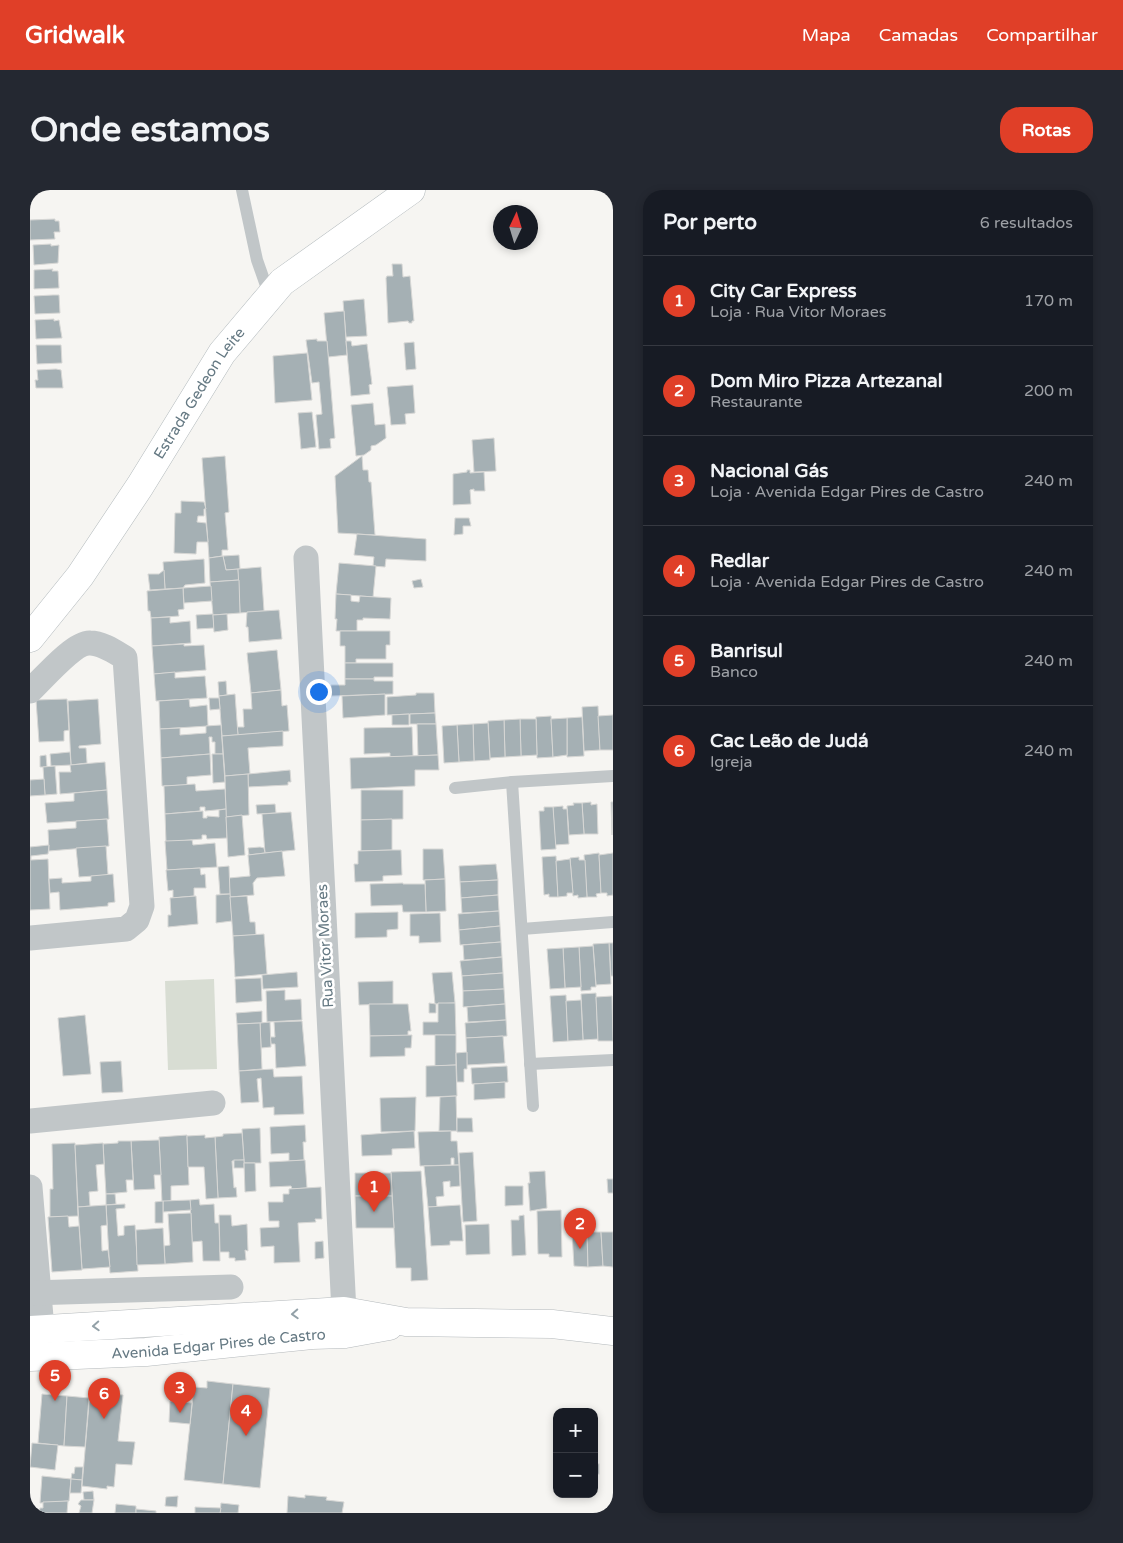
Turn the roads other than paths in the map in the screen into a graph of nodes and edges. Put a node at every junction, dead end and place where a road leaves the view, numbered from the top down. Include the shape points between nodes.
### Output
1 (242, 190) edge
2 (411, 190) edge
3 (270, 296) junction
4 (306, 558) dead end
5 (30, 638) edge
6 (30, 691) edge
7 (613, 776) edge
8 (512, 782) junction
9 (455, 788) dead end
10 (613, 922) edge
11 (522, 929) junction
12 (30, 938) edge
13 (613, 1060) edge
14 (530, 1064) junction
15 (213, 1103) dead end
16 (533, 1106) dead end
17 (30, 1121) edge
18 (30, 1187) edge
19 (231, 1287) dead end
20 (35, 1293) edge
21 (613, 1315) edge
22 (344, 1323) junction
23 (552, 1324) junction
24 (36, 1329) edge
25 (613, 1331) edge
26 (30, 1357) edge

1 - 3 lane via 257,260
2 - 3 main road, Estrada Gedeon Leite via 282,282
3 - 5 main road, Estrada Gedeon Leite via 222,353 80,576
4 - 22 street, Rua Vitor Moraes
6 - 12 street via 74,649 88,642 125,658 142,906 137,920 126,929
7 - 8 lane
8 - 9 lane
8 - 11 lane
10 - 11 lane
11 - 14 lane
13 - 14 lane
14 - 16 lane
15 - 17 street
18 - 20 street
19 - 20 street
20 - 24 street
21 - 23 main road, Avenida Edgar Pires de Castro
22 - 23 main road, Avenida Edgar Pires de Castro
22 -> 24 main road, Avenida Edgar Pires de Castro
22 - 26 main road, Avenida Edgar Pires de Castro via 302,1336 146,1352
23 - 25 main road, Avenida Edgar Pires de Castro

